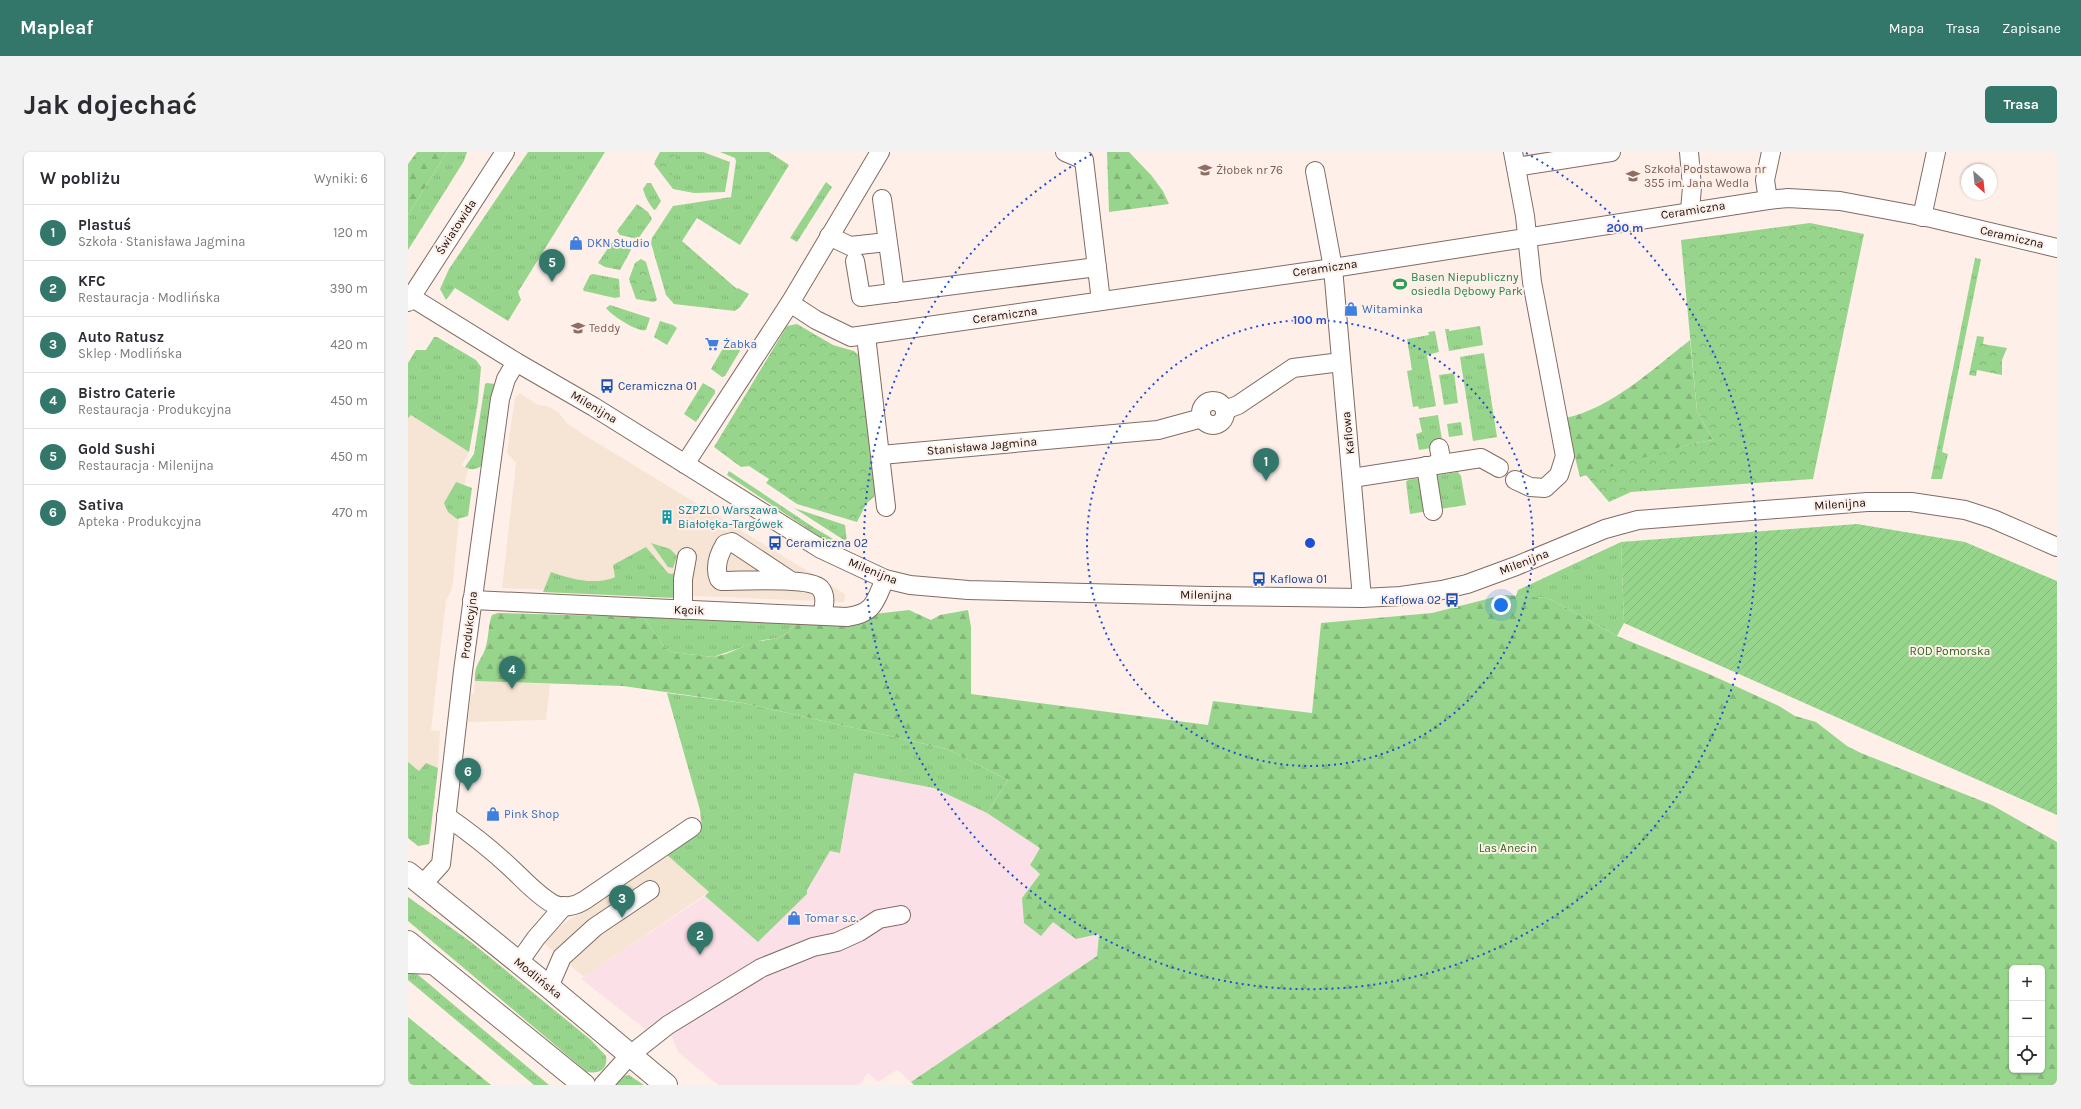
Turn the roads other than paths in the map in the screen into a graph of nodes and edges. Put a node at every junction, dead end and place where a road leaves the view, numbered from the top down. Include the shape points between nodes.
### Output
1 (505, 152) edge
2 (880, 152) edge
3 (1065, 152) edge
4 (1610, 152) edge
5 (1689, 152) edge
6 (1770, 152) edge
7 (1936, 152) edge
8 (1515, 159) edge
9 (1315, 171) dead end
10 (882, 199) dead end
11 (1768, 200) junction
12 (1690, 210) junction
13 (1922, 217) junction
14 (829, 236) junction
15 (1526, 237) junction
16 (887, 242) junction
17 (2057, 248) edge
18 (855, 262) dead end
19 (1097, 267) junction
20 (1333, 268) junction
21 (895, 293) junction
22 (410, 300) edge
23 (1101, 301) junction
24 (790, 303) junction
25 (866, 336) junction
26 (516, 362) junction
27 (1341, 362) junction
28 (881, 455) junction
29 (1434, 459) junction
30 (685, 464) junction
31 (1499, 468) dead end
32 (1352, 478) junction
33 (1515, 480) dead end
34 (886, 507) dead end
35 (1433, 511) dead end
36 (2057, 547) edge
37 (687, 557) dead end
38 (885, 579) junction
39 (791, 580) dead end
40 (1362, 598) junction
41 (472, 600) junction
42 (683, 610) junction
43 (822, 615) junction
44 (446, 816) junction
45 (692, 827) dead end
46 (415, 879) edge
47 (650, 890) dead end
48 (564, 906) junction
49 (901, 915) dead end
50 (408, 942) edge
51 (519, 962) junction
52 (408, 964) edge
53 (435, 965) junction
54 (550, 987) junction
55 (630, 1055) junction
56 (584, 1085) edge
57 (603, 1085) edge
58 (666, 1085) edge

1 - 22 street, Światowida
2 - 14 street
3 - 19 street via 1084,160
4 - 8 street
5 - 12 street via 1692,187
6 - 11 street via 1765,180
7 - 13 street
8 - 15 street
9 - 20 street, Kaflowa
10 - 16 street
11 - 12 street, Ceramiczna
11 - 13 street, Ceramiczna via 1788,198 1840,201
12 - 15 street, Ceramiczna
13 - 17 street, Ceramiczna
14 - 16 street via 850,246
14 - 24 street
15 - 20 street, Ceramiczna
15 - 33 street via 1564,456 1559,475 1545,488 1530,487
16 - 21 street
18 - 21 street via 861,298
19 - 21 street
19 - 23 street
20 - 23 street, Ceramiczna
20 - 27 street, Kaflowa
22 - 26 street, Milenijna
23 - 25 street, Ceramiczna
24 - 25 street, Ceramiczna via 816,320 851,337
24 - 30 street
25 - 28 street
26 - 30 street, Milenijna
26 - 41 street, Produkcyjna via 506,379 500,399
27 - 28 street, Stanisława Jagmina via 1293,368 1238,405 1225,410 1220,402 1211,400 1203,405 1200,414 1202,418 1158,430
27 - 32 street, Kaflowa
28 - 34 street
29 - 31 street via 1481,458
29 - 32 street
29 - 35 street
30 - 38 street, Milenijna via 821,549
32 - 40 street, Kaflowa
36 - 40 street, Milenijna via 1993,519 1965,510 1911,502 1867,502 1688,515 1638,520 1606,529 1516,566 1460,585 1401,596
37 - 42 street via 683,579
38 - 40 street, Milenijna via 910,585 968,590
38 - 43 street, Kącik via 867,612 847,617
39 - 43 street via 820,588 824,599
41 - 42 street, Kącik
41 - 44 street, Produkcyjna
42 - 43 street, Kącik
44 - 46 street, Produkcyjna via 441,864
44 - 48 street via 481,841 522,880 553,904
45 - 48 street via 579,904
46 - 51 main road, Modlińska
47 - 54 street via 595,927 562,957
48 - 51 street
49 - 55 street via 879,918 859,932 837,942 813,947 761,968 668,1025
50 - 53 main road
51 - 54 main road, Modlińska
52 - 53 street
53 - 56 main road
54 - 55 main road, Modlińska
55 - 57 street
55 - 58 main road, Modlińska

